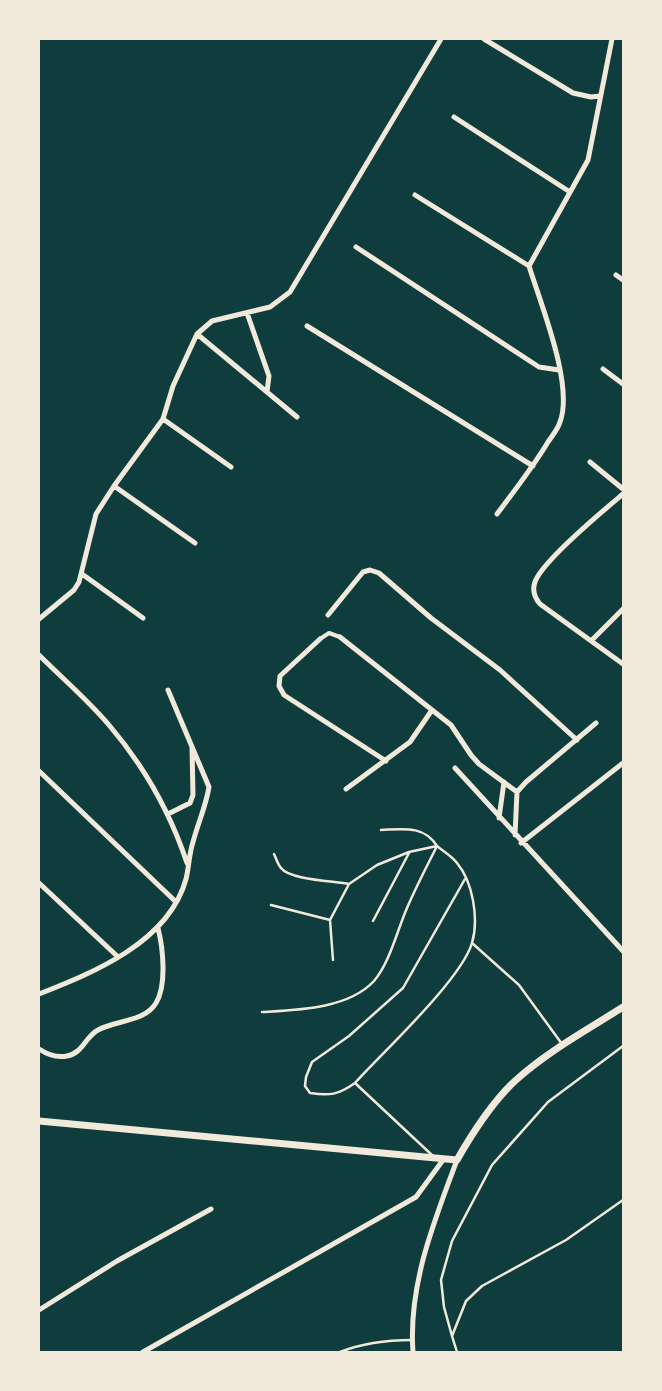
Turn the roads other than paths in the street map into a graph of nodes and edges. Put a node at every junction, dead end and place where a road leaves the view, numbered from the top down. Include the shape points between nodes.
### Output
1 (441, 39) edge
2 (484, 39) edge
3 (604, 39) edge
4 (612, 39) edge
5 (608, 48) junction
6 (600, 96) junction
7 (454, 117) dead end
8 (570, 192) junction
9 (415, 195) dead end
10 (356, 247) dead end
11 (529, 266) junction
12 (616, 275) dead end
13 (623, 280) edge
14 (247, 312) junction
15 (307, 326) dead end
16 (197, 334) junction
17 (603, 369) dead end
18 (559, 370) junction
19 (623, 384) edge
20 (267, 392) junction
21 (297, 418) dead end
22 (163, 419) junction
23 (590, 462) dead end
24 (534, 466) junction
25 (231, 467) dead end
26 (114, 486) junction
27 (623, 489) edge
28 (623, 494) edge
29 (497, 514) dead end
30 (195, 543) dead end
31 (82, 574) junction
32 (623, 609) edge
33 (328, 615) dead end
34 (143, 618) dead end
35 (39, 619) edge
36 (340, 637) joint
37 (320, 639) joint
38 (592, 640) junction
39 (39, 655) edge
40 (623, 664) edge
41 (168, 690) dead end
42 (432, 710) junction
43 (596, 723) dead end
44 (577, 740) junction
45 (192, 742) junction
46 (386, 761) junction
47 (623, 763) edge
48 (455, 768) dead end
49 (39, 771) edge
50 (504, 782) junction
51 (346, 789) dead end
52 (517, 792) junction
53 (168, 814) junction
54 (500, 818) junction
55 (381, 830) dead end
56 (515, 835) junction
57 (522, 843) junction
58 (437, 846) junction
59 (409, 852) junction
60 (274, 854) dead end
61 (188, 866) junction
62 (466, 878) junction
63 (39, 883) edge
64 (349, 884) junction
65 (175, 901) junction
66 (271, 905) dead end
67 (330, 920) junction
68 (373, 921) dead end
69 (158, 928) junction
70 (472, 943) junction
71 (623, 950) edge
72 (117, 956) junction
73 (333, 960) dead end
74 (39, 994) edge
75 (623, 1007) edge
76 (262, 1012) dead end
77 (562, 1045) junction
78 (623, 1046) edge
79 (39, 1049) edge
80 (355, 1083) junction
81 (41, 1120) edge
82 (440, 1159) junction
83 (457, 1160) junction
84 (623, 1200) edge
85 (211, 1209) dead end
86 (39, 1310) edge
87 (452, 1336) junction
88 (412, 1340) junction
89 (143, 1352) edge
90 (340, 1352) edge
91 (413, 1352) edge
92 (458, 1352) edge

1 - 14 street via 290,292 270,307
2 - 6 street via 573,93
3 - 5 street
4 - 5 street
5 - 6 street
6 - 8 street via 588,160
7 - 8 street
8 - 11 street
9 - 11 street
10 - 18 street via 538,367
11 - 18 street
12 - 13 street
14 - 16 street via 207,324
14 - 20 street via 268,376
15 - 24 street
16 - 20 street
16 - 22 street via 173,386
17 - 19 street
18 - 24 street via 564,405 560,423
20 - 21 street
22 - 25 street
22 - 26 street
23 - 27 street
24 - 29 street
26 - 30 street
26 - 31 street via 96,514
28 - 38 street via 571,539 535,582 535,596 540,604
31 - 34 street
31 - 35 street via 74,590
32 - 38 street
33 - 44 street via 363,572 378,573 500,670
36 - 37 street via 329,633
36 - 42 street
37 - 46 street via 280,676 280,689 284,695
38 - 40 street
39 - 53 street via 114,731 145,772
41 - 45 street
42 - 46 street via 410,742
42 - 50 street via 451,725 479,764
43 - 44 street
44 - 52 street
45 - 53 street via 193,795 190,803
45 - 61 street via 209,787
46 - 51 street
47 - 57 street
48 - 54 street
49 - 65 street
50 - 52 street
50 - 54 street
52 - 56 street
53 - 61 street
54 - 56 street
55 - 58 lane via 416,829 425,832
56 - 57 street
57 - 71 street
58 - 59 lane
58 - 62 lane via 457,862
58 - 76 lane via 374,981 351,996 314,1008
59 - 64 lane via 377,865
59 - 68 lane
60 - 64 lane via 281,869 287,873
61 - 65 street via 186,880
62 - 70 lane via 475,912
62 - 80 lane via 403,988 349,1036 312,1062 305,1086 310,1093 322,1095 340,1093
63 - 72 street
64 - 67 lane
65 - 69 street
66 - 67 lane
67 - 73 lane
69 - 72 street via 141,943
69 - 79 street via 164,950 161,989 154,1007 144,1014 97,1030 74,1054 52,1056
70 - 77 lane via 519,985
70 - 80 lane via 465,958 438,993
72 - 74 street via 85,976
75 - 77 street
77 - 83 street via 508,1087
78 - 87 lane via 548,1102 492,1165 452,1241 441,1280
80 - 82 lane
81 - 82 street
82 - 83 street
82 - 89 street via 416,1197
83 - 88 street via 420,1269
84 - 87 lane via 566,1240 482,1286 466,1301
85 - 86 street via 117,1261
87 - 92 lane
88 - 90 lane via 367,1344
88 - 91 street

